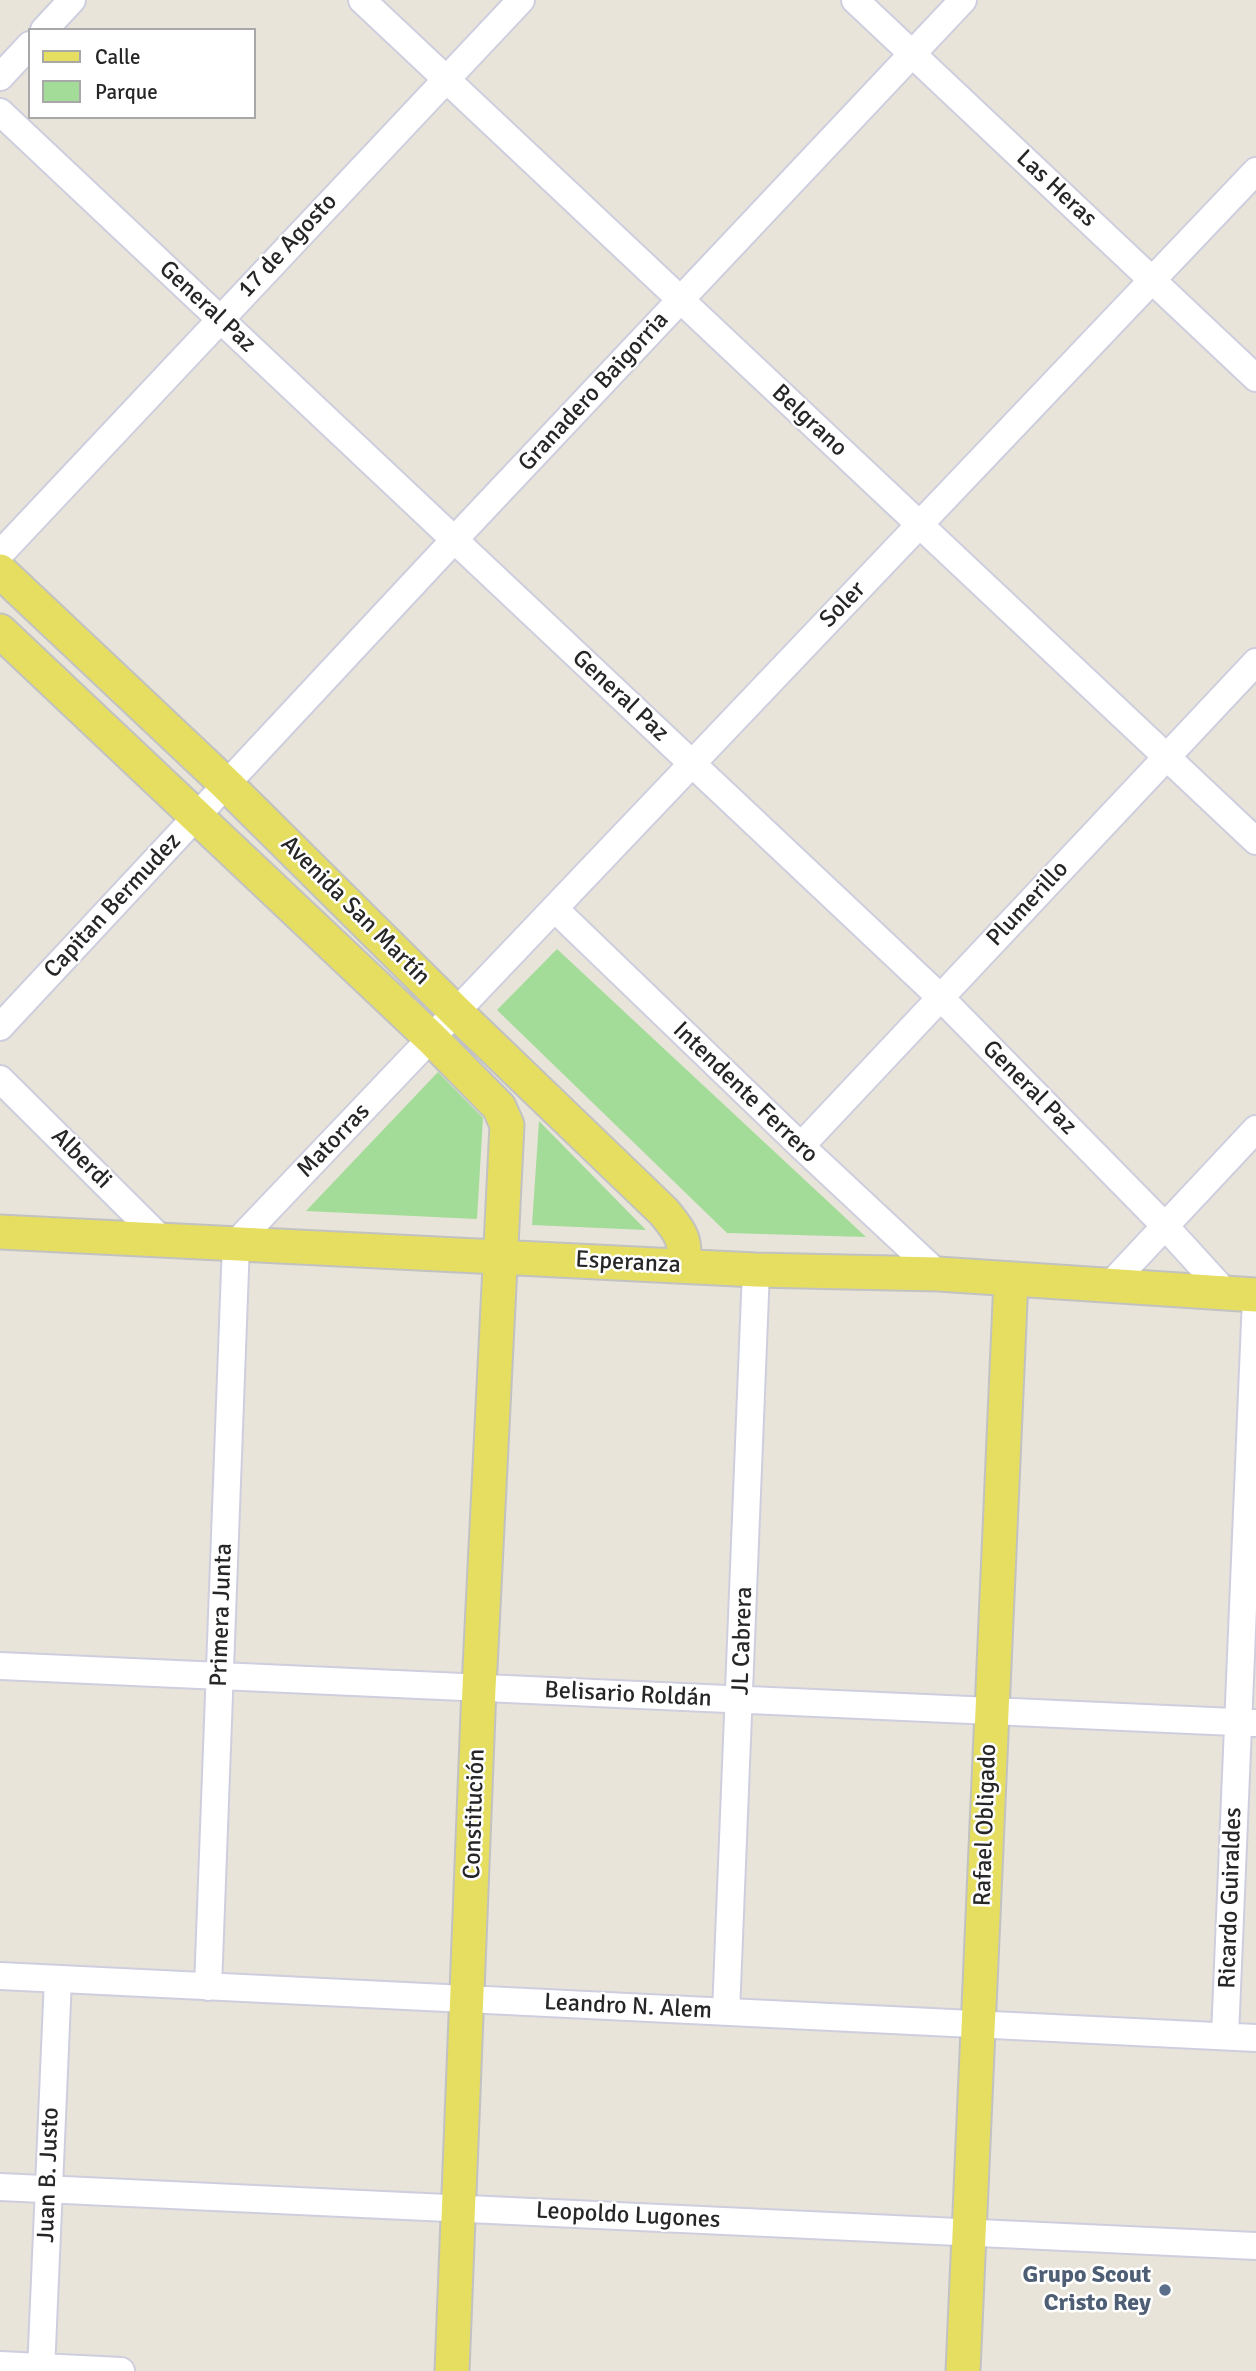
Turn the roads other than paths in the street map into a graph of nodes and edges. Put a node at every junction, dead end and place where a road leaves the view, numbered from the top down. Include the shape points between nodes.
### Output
1 (72, 0) edge
2 (362, 0) edge
3 (521, 0) edge
4 (855, 0) edge
5 (963, 0) edge
6 (46, 28) edge
7 (28, 47) edge
8 (912, 54) junction
9 (0, 77) edge
10 (446, 79) junction
11 (0, 112) edge
12 (1256, 171) edge
13 (1152, 280) junction
14 (681, 300) junction
15 (219, 319) junction
16 (1256, 378) edge
17 (919, 525) junction
18 (454, 540) junction
19 (0, 554) edge
20 (0, 571) edge
21 (0, 631) edge
22 (1256, 663) edge
23 (1167, 757) junction
24 (692, 764) junction
25 (227, 785) junction
26 (196, 816) junction
27 (1256, 842) edge
28 (555, 909) junction
29 (941, 998) junction
30 (456, 1013) junction
31 (0, 1027) edge
32 (431, 1038) junction
33 (0, 1079) edge
34 (1256, 1129) edge
35 (801, 1146) junction
36 (1164, 1225) junction
37 (0, 1231) edge
38 (161, 1239) junction
39 (236, 1243) junction
40 (501, 1257) junction
41 (683, 1266) junction
42 (756, 1269) junction
43 (938, 1274) junction
44 (1011, 1279) junction
45 (1109, 1286) junction
46 (1246, 1295) edge
47 (0, 1666) edge
48 (220, 1677) junction
49 (479, 1688) junction
50 (740, 1700) junction
51 (991, 1711) junction
52 (1247, 1722) edge
53 (0, 1976) edge
54 (58, 1979) junction
55 (208, 1987) junction
56 (468, 1999) junction
57 (726, 2012) junction
58 (978, 2024) junction
59 (1225, 2036) junction
60 (1256, 2038) edge
61 (0, 2187) edge
62 (49, 2189) junction
63 (459, 2208) junction
64 (969, 2232) junction
65 (1256, 2246) edge
66 (0, 2365) edge
67 (41, 2369) edge
68 (121, 2371) edge
69 (452, 2371) edge
70 (963, 2371) edge

1 - 6 street
2 - 10 street, Belgrano
3 - 10 street, 17 de Agosto
4 - 8 street, Las Heras
5 - 8 street, Granadero Baigorria
7 - 9 street
8 - 13 street, Las Heras
8 - 14 street, Granadero Baigorria
10 - 14 street, Belgrano
10 - 15 street, 17 de Agosto
11 - 15 street, General Paz
12 - 13 street, Soler
13 - 16 street, Las Heras
13 - 17 street, Soler
14 - 17 street, Belgrano
14 - 18 street, Granadero Baigorria
15 - 18 street, General Paz
15 - 19 street, 17 de Agosto
17 - 23 street, Belgrano
17 - 24 street, Soler
18 - 24 street, General Paz
18 - 25 street, Granadero Baigorria
20 - 25 main road, Avenida San Martín
21 - 26 main road, Avenida San Martín
22 - 23 street, Plumerillo
23 - 27 street, Belgrano
23 - 29 street, Plumerillo
24 - 28 street, Soler
24 - 29 street, General Paz
25 - 26 street, Capitan Bermudez
25 - 30 main road, Avenida San Martín
26 - 31 street, Capitan Bermudez
26 - 32 main road, Avenida San Martín
28 - 30 street, Soler
28 - 35 street, Intendente Ferrero
29 - 35 street, Plumerillo
29 - 36 street, General Paz
30 - 32 street, Soler
30 - 41 main road, Avenida San Martín via 664,1212 681,1235
32 - 39 street, Matorras
32 - 40 main road, Avenida San Martín via 499,1107 507,1125
33 - 38 street, Alberdi
34 - 36 street
35 - 43 street, Intendente Ferrero
36 - 45 street
36 - 46 street, General Paz
37 - 38 main road, Esperanza
38 - 39 main road, Esperanza
39 - 40 main road, Esperanza
39 - 48 street, Primera Junta
40 - 41 main road, Esperanza
40 - 49 main road, Constitución
41 - 42 main road, Esperanza
42 - 43 main road, Esperanza
42 - 50 street, JL Cabrera
43 - 44 main road, Esperanza
44 - 45 main road, Esperanza
44 - 51 main road, Rafael Obligado
45 - 46 main road, Esperanza
46 - 52 street, Ricardo Guiraldes
47 - 48 street, Belisario Roldán
48 - 49 street, Belisario Roldán
48 - 55 street, Primera Junta
49 - 50 street, Belisario Roldán
49 - 56 main road, Constitución
50 - 51 street, Belisario Roldán
50 - 57 street, JL Cabrera
51 - 52 street, Belisario Roldán
51 - 58 main road, Rafael Obligado
52 - 59 street, Ricardo Guiraldes
53 - 54 street, Leandro N. Alem
54 - 55 street, Leandro N. Alem
54 - 62 street, Juan B. Justo
55 - 56 street, Leandro N. Alem
56 - 57 street, Leandro N. Alem
56 - 63 main road, Constitución
57 - 58 street, Leandro N. Alem
58 - 59 street, Leandro N. Alem
58 - 64 main road, Rafael Obligado
59 - 60 street, Leandro N. Alem
61 - 62 street, Leopoldo Lugones
62 - 63 street, Leopoldo Lugones
62 - 67 street, Juan B. Justo
63 - 64 street, Leopoldo Lugones
63 - 69 main road, Constitución
64 - 65 street, Leopoldo Lugones
64 - 70 main road, Rafael Obligado
66 - 67 street
67 - 68 street

